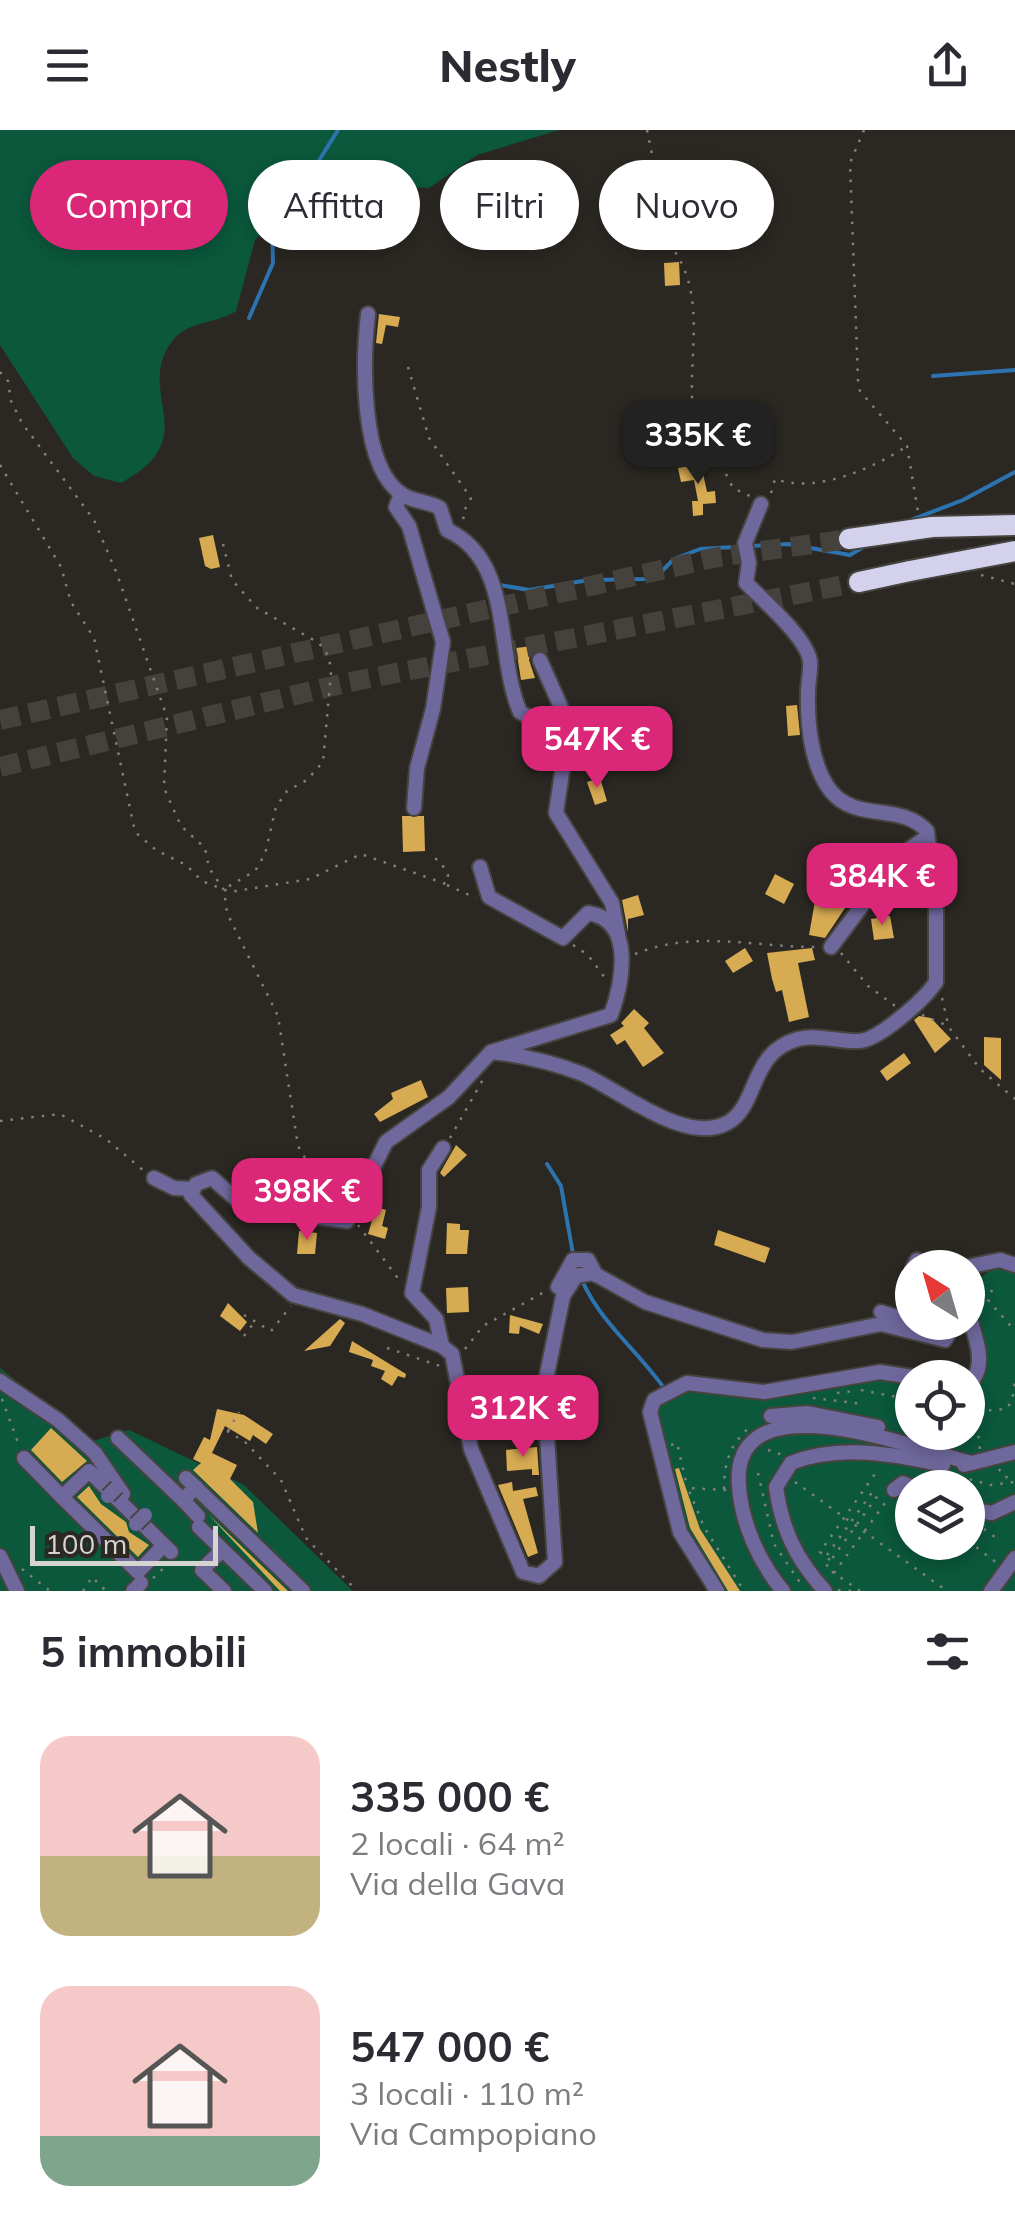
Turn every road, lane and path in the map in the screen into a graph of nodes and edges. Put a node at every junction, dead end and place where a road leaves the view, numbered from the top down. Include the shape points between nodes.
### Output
1 (647, 130) edge
2 (864, 130) edge
3 (368, 314) dead end
4 (408, 368) dead end
5 (0, 372) edge
6 (907, 446) junction
7 (0, 465) edge
8 (401, 494) junction
9 (761, 504) junction
10 (921, 523) dead end
11 (1015, 525) edge
12 (849, 539) tunnel mouth
13 (466, 541) junction
14 (222, 544) dead end
15 (1015, 551) edge
16 (859, 582) tunnel mouth
17 (540, 660) dead end
18 (560, 720) junction
19 (414, 808) dead end
20 (927, 837) junction
21 (430, 856) dead end
22 (480, 867) dead end
23 (224, 890) junction
24 (563, 938) junction
25 (620, 940) junction
26 (831, 947) junction
27 (625, 960) junction
28 (938, 978) junction
29 (614, 1000) junction
30 (902, 1008) junction
31 (948, 1026) junction
32 (487, 1056) junction
33 (1015, 1099) edge
34 (0, 1121) edge
35 (444, 1148) joint
36 (154, 1178) joint
37 (193, 1189) junction
38 (347, 1220) junction
39 (1010, 1262) edge
40 (985, 1265) edge
41 (985, 1271) edge
42 (596, 1274) junction
43 (562, 1277) junction
44 (992, 1290) dead end
45 (412, 1292) junction
46 (293, 1295) junction
47 (552, 1300) dead end
48 (881, 1312) dead end
49 (244, 1314) dead end
50 (895, 1316) edge
51 (254, 1323) junction
52 (895, 1328) edge
53 (1015, 1331) edge
54 (244, 1336) dead end
55 (442, 1346) junction
56 (387, 1348) dead end
57 (457, 1366) junction
58 (895, 1374) edge
59 (1015, 1380) edge
60 (0, 1382) edge
61 (0, 1393) edge
62 (895, 1395) edge
63 (813, 1398) dead end
64 (834, 1398) junction
65 (864, 1404) dead end
66 (985, 1411) edge
67 (239, 1412) dead end
68 (771, 1416) dead end
69 (118, 1438) dead end
70 (670, 1446) dead end
71 (976, 1450) edge
72 (1013, 1454) edge
73 (759, 1457) dead end
74 (24, 1458) joint
75 (976, 1459) junction
76 (756, 1468) dead end
77 (999, 1468) dead end
78 (876, 1474) dead end
79 (786, 1476) junction
80 (1015, 1481) edge
81 (869, 1482) junction
82 (985, 1484) edge
83 (895, 1486) edge
84 (876, 1487) junction
85 (688, 1488) junction
86 (887, 1488) junction
87 (724, 1490) dead end
88 (62, 1497) junction
89 (183, 1500) junction
90 (1015, 1502) edge
91 (985, 1512) edge
92 (844, 1517) junction
93 (145, 1521) dead end
94 (851, 1521) junction
95 (856, 1525) junction
96 (239, 1530) junction
97 (985, 1530) edge
98 (864, 1531) junction
99 (998, 1540) dead end
100 (224, 1546) junction
101 (169, 1552) junction
102 (985, 1554) edge
103 (0, 1556) edge
104 (826, 1556) junction
105 (1015, 1558) edge
106 (831, 1560) junction
107 (992, 1560) dead end
108 (19, 1567) dead end
109 (834, 1572) junction
110 (140, 1586) edge
111 (17, 1591) edge
112 (50, 1591) edge
113 (83, 1591) edge
114 (106, 1591) edge
115 (224, 1591) edge
116 (265, 1591) edge
117 (276, 1591) edge
118 (303, 1591) edge
119 (357, 1591) edge
120 (717, 1591) edge
121 (744, 1591) edge
122 (783, 1591) edge
123 (824, 1591) edge
124 (860, 1591) edge
125 (947, 1591) edge
126 (992, 1591) edge

1 - 9 path via 671,246 694,299 694,418 704,457 718,458 734,488
2 - 6 path via 850,163 858,380
3 - 8 street via 369,432 376,458
4 - 13 path via 429,438 470,498 463,514
5 - 23 path via 22,423 99,532 167,717 164,788 180,826 205,848 208,868
6 - 9 path via 849,475 805,485 776,478
6 - 10 path
7 - 23 path via 94,638 136,832
8 - 13 street via 440,508 446,530
8 - 19 street via 396,507 409,526 442,642
9 - 20 street via 745,542 746,584 774,607 808,654 815,758 823,779 847,806 912,820
11 - 12 highway, bridge via 932,526
13 - 18 street via 497,594 520,712 535,722
14 - 23 path via 232,580 257,608 319,643 331,673 323,762 276,806 254,871
15 - 16 highway, bridge
17 - 18 street via 560,704
18 - 25 street via 567,753 556,813 612,903
20 - 26 street via 899,856
20 - 28 street
21 - 23 path via 448,875 446,884 361,854 310,879
22 - 24 street via 489,897
23 - 38 path via 226,912 278,1016 298,1146
24 - 25 street via 592,912
24 - 29 path via 588,955
25 - 27 street
26 - 27 path via 769,948 706,938
26 - 30 path via 884,1000
27 - 29 street
28 - 30 street
28 - 31 path
29 - 32 street via 604,1020
30 - 31 path
30 - 32 street via 867,1040 803,1038 781,1046 759,1068 739,1111 714,1126 654,1114 577,1072
31 - 33 path
32 - 35 path via 486,1079
32 - 38 street via 449,1097 386,1142
34 - 36 path via 60,1114 106,1139
35 - 45 street via 429,1170 429,1208
36 - 37 street
37 - 38 street via 212,1178 246,1208
37 - 46 street via 199,1208
38 - 45 path
39 - 40 street
39 - 41 street
42 - 43 street via 588,1260 578,1258
42 - 52 street via 645,1302 778,1342 881,1324
42 - 57 street via 570,1282 552,1343 544,1389 556,1553 539,1576 519,1567 471,1449
43 - 47 street
43 - 57 path via 477,1331
44 - 53 path via 988,1300
45 - 55 street via 436,1319
46 - 51 path via 275,1330
46 - 55 street
48 - 50 street
49 - 51 path
51 - 54 path
55 - 57 street
56 - 57 path
58 - 120 street via 764,1392 687,1383 654,1400 650,1412 680,1532
59 - 66 path via 1006,1409
60 - 93 street via 95,1453 112,1492
61 - 74 path
62 - 64 path via 873,1389
63 - 64 path
64 - 65 path
67 - 119 path via 227,1432 281,1480 306,1538
68 - 75 street via 850,1419
69 - 89 street
70 - 85 path via 677,1442
71 - 75 path
72 - 75 street
73 - 79 path via 772,1449
74 - 88 street
75 - 79 street via 957,1468 898,1455 832,1452
75 - 122 street via 839,1428 784,1427 760,1436 742,1454 739,1492 751,1536
76 - 79 path
77 - 80 path
78 - 81 path
79 - 92 path
79 - 123 street via 784,1532
80 - 82 path
81 - 84 path
81 - 92 path
83 - 86 street
84 - 86 path
84 - 94 path
85 - 87 path
85 - 121 path
86 - 95 path
86 - 98 path
88 - 101 street via 138,1572
88 - 101 street via 88,1472
89 - 96 street via 191,1483
89 - 100 street
90 - 91 street
92 - 94 path
92 - 104 path via 820,1552
94 - 95 path
94 - 104 path
95 - 98 path
95 - 106 path
96 - 100 street
96 - 118 street
97 - 99 path
98 - 109 path
98 - 125 path
100 - 115 street via 202,1570
100 - 116 street
100 - 117 street
101 - 110 path
102 - 107 path
103 - 111 street
104 - 106 path
105 - 126 street
106 - 109 path via 826,1567
108 - 112 path
109 - 124 path
113 - 114 path via 92,1578

